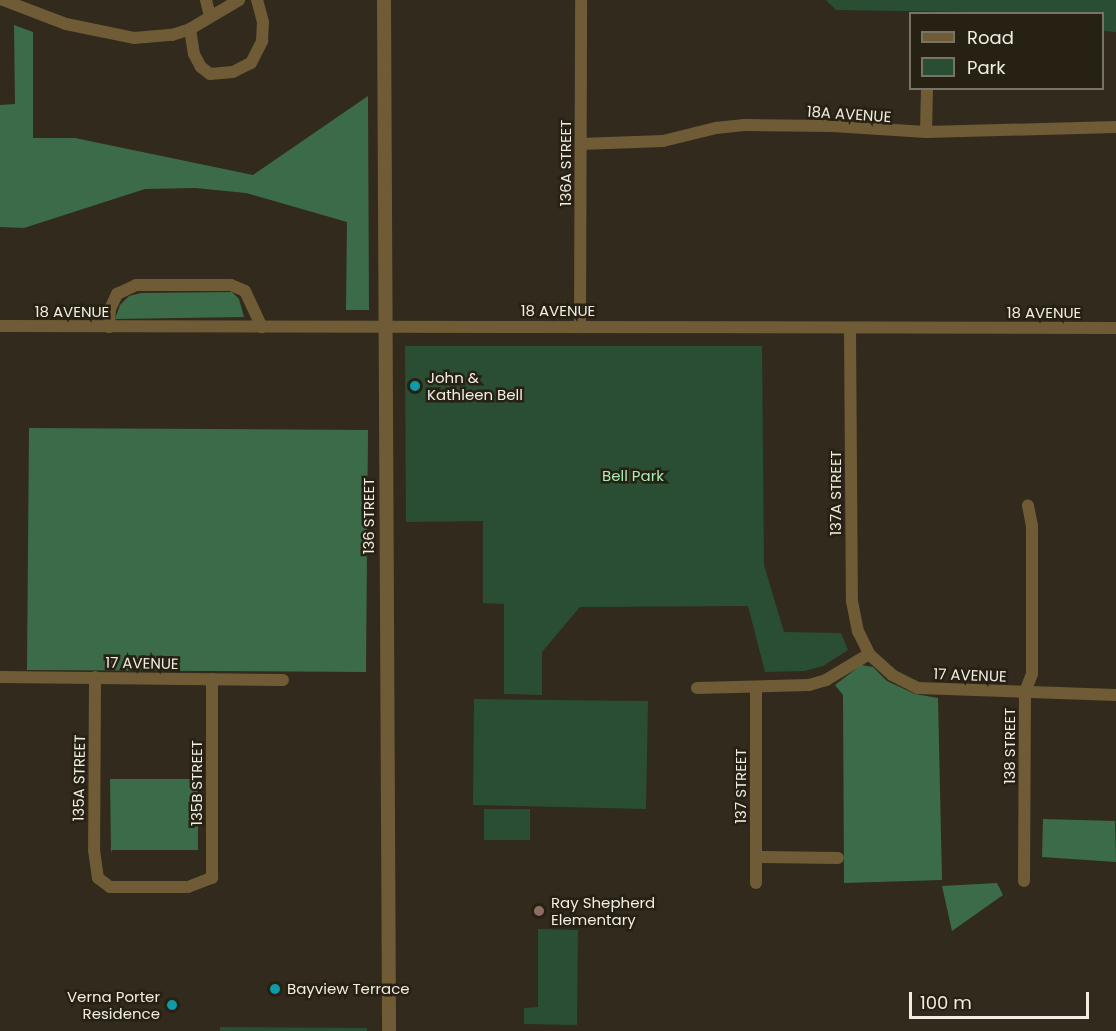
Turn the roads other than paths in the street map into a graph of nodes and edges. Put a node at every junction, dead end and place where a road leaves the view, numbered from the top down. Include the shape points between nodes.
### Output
1 (3, 0) edge
2 (206, 0) edge
3 (239, 0) edge
4 (257, 0) edge
5 (384, 0) edge
6 (581, 0) edge
7 (210, 16) junction
8 (190, 29) junction
9 (927, 90) edge
10 (1116, 127) edge
11 (926, 132) junction
12 (581, 144) junction
13 (0, 326) edge
14 (384, 326) junction
15 (580, 326) junction
16 (109, 327) junction
17 (262, 327) junction
18 (850, 328) junction
19 (1116, 328) edge
20 (1028, 505) dead end
21 (869, 654) junction
22 (0, 677) edge
23 (95, 677) junction
24 (212, 679) junction
25 (283, 680) dead end
26 (697, 688) dead end
27 (756, 688) junction
28 (1025, 692) junction
29 (1116, 695) edge
30 (756, 857) junction
31 (838, 858) dead end
32 (1024, 881) dead end
33 (203, 883) joint
34 (756, 884) dead end
35 (389, 1031) edge

1 - 8 street via 66,24 123,36 172,35
2 - 7 street
3 - 7 street
4 - 8 street via 263,22 262,41 251,63 234,72 210,74 201,67 194,54
5 - 14 street, 136 STREET
6 - 12 street, 136A STREET
7 - 8 street
9 - 11 street
10 - 11 street, 18A AVENUE
11 - 12 street, 18A AVENUE via 744,125 663,141
12 - 15 street, 136A STREET
13 - 16 street, 18 AVENUE
14 - 15 street, 18 AVENUE
14 - 17 street, 18 AVENUE
14 - 35 street, 136 STREET
15 - 18 street, 18 AVENUE
16 - 17 street, 18 AVENUE
16 - 17 street via 110,309 117,294 136,285 231,285 245,291
18 - 19 street, 18 AVENUE
18 - 21 street, 137A STREET via 852,601 858,631
20 - 28 street, 138 STREET via 1032,526 1032,674
21 - 27 street via 818,683
21 - 28 street, 17 AVENUE via 892,675 918,688
22 - 23 street, 17 AVENUE
23 - 24 street, 17 AVENUE
23 - 33 street, 135A STREET via 94,850 98,878 110,887 188,887
24 - 25 street, 17 AVENUE
24 - 33 street, 135B STREET via 212,878
26 - 27 street
27 - 30 street, 137 STREET
28 - 29 street, 17 AVENUE
28 - 32 street, 138 STREET
30 - 31 street
30 - 34 street, 137 STREET

